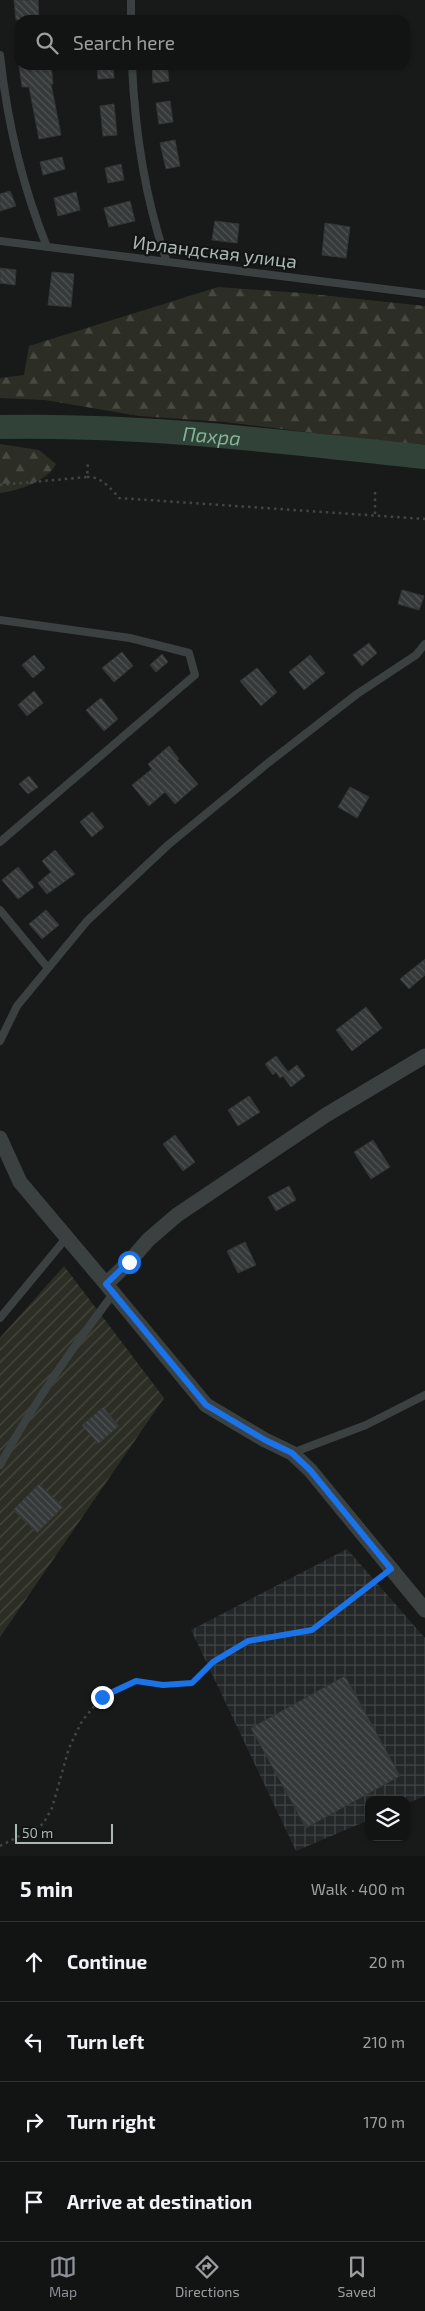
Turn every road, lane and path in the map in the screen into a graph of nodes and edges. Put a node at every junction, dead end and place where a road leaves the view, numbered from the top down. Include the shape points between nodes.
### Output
1 (131, 0) edge
2 (131, 15) edge
3 (0, 55) edge
4 (133, 70) edge
5 (0, 241) edge
6 (47, 247) junction
7 (167, 262) junction
8 (425, 294) edge
9 (88, 462) dead end
10 (87, 477) junction
11 (0, 485) edge
12 (375, 492) dead end
13 (375, 514) junction
14 (425, 519) edge
15 (0, 620) edge
16 (425, 644) edge
17 (0, 842) edge
18 (0, 910) edge
19 (48, 968) junction
20 (0, 1042) edge
21 (425, 1056) edge
22 (0, 1138) edge
23 (67, 1237) junction
24 (110, 1289) junction
25 (0, 1318) edge
26 (425, 1395) edge
27 (292, 1453) junction
28 (0, 1465) edge
29 (391, 1569) junction
30 (425, 1610) edge
31 (0, 1846) edge

1 - 2 lane
3 - 6 lane via 17,158
4 - 7 lane via 142,159
5 - 6 lane, Ирландская улица
6 - 7 lane, Ирландская улица
7 - 8 lane, Ирландская улица
9 - 10 path
10 - 11 path
10 - 13 path via 110,487 119,498 130,500
12 - 13 path
13 - 14 path
15 - 17 lane via 130,638 189,652 195,675
16 - 19 lane via 416,655 357,694 268,762 168,845 87,921
18 - 19 lane
19 - 20 lane via 17,1006
21 - 24 street via 326,1115 176,1216 148,1240
22 - 23 street via 20,1182
23 - 24 street
23 - 25 lane
24 - 27 street via 206,1405
24 - 28 lane via 27,1415
26 - 27 lane via 366,1425
27 - 29 street via 310,1470
29 - 30 street
29 - 31 path via 312,1630 248,1641 213,1662 192,1683 163,1685 136,1681 102,1697 82,1721 69,1748 52,1808 42,1824

